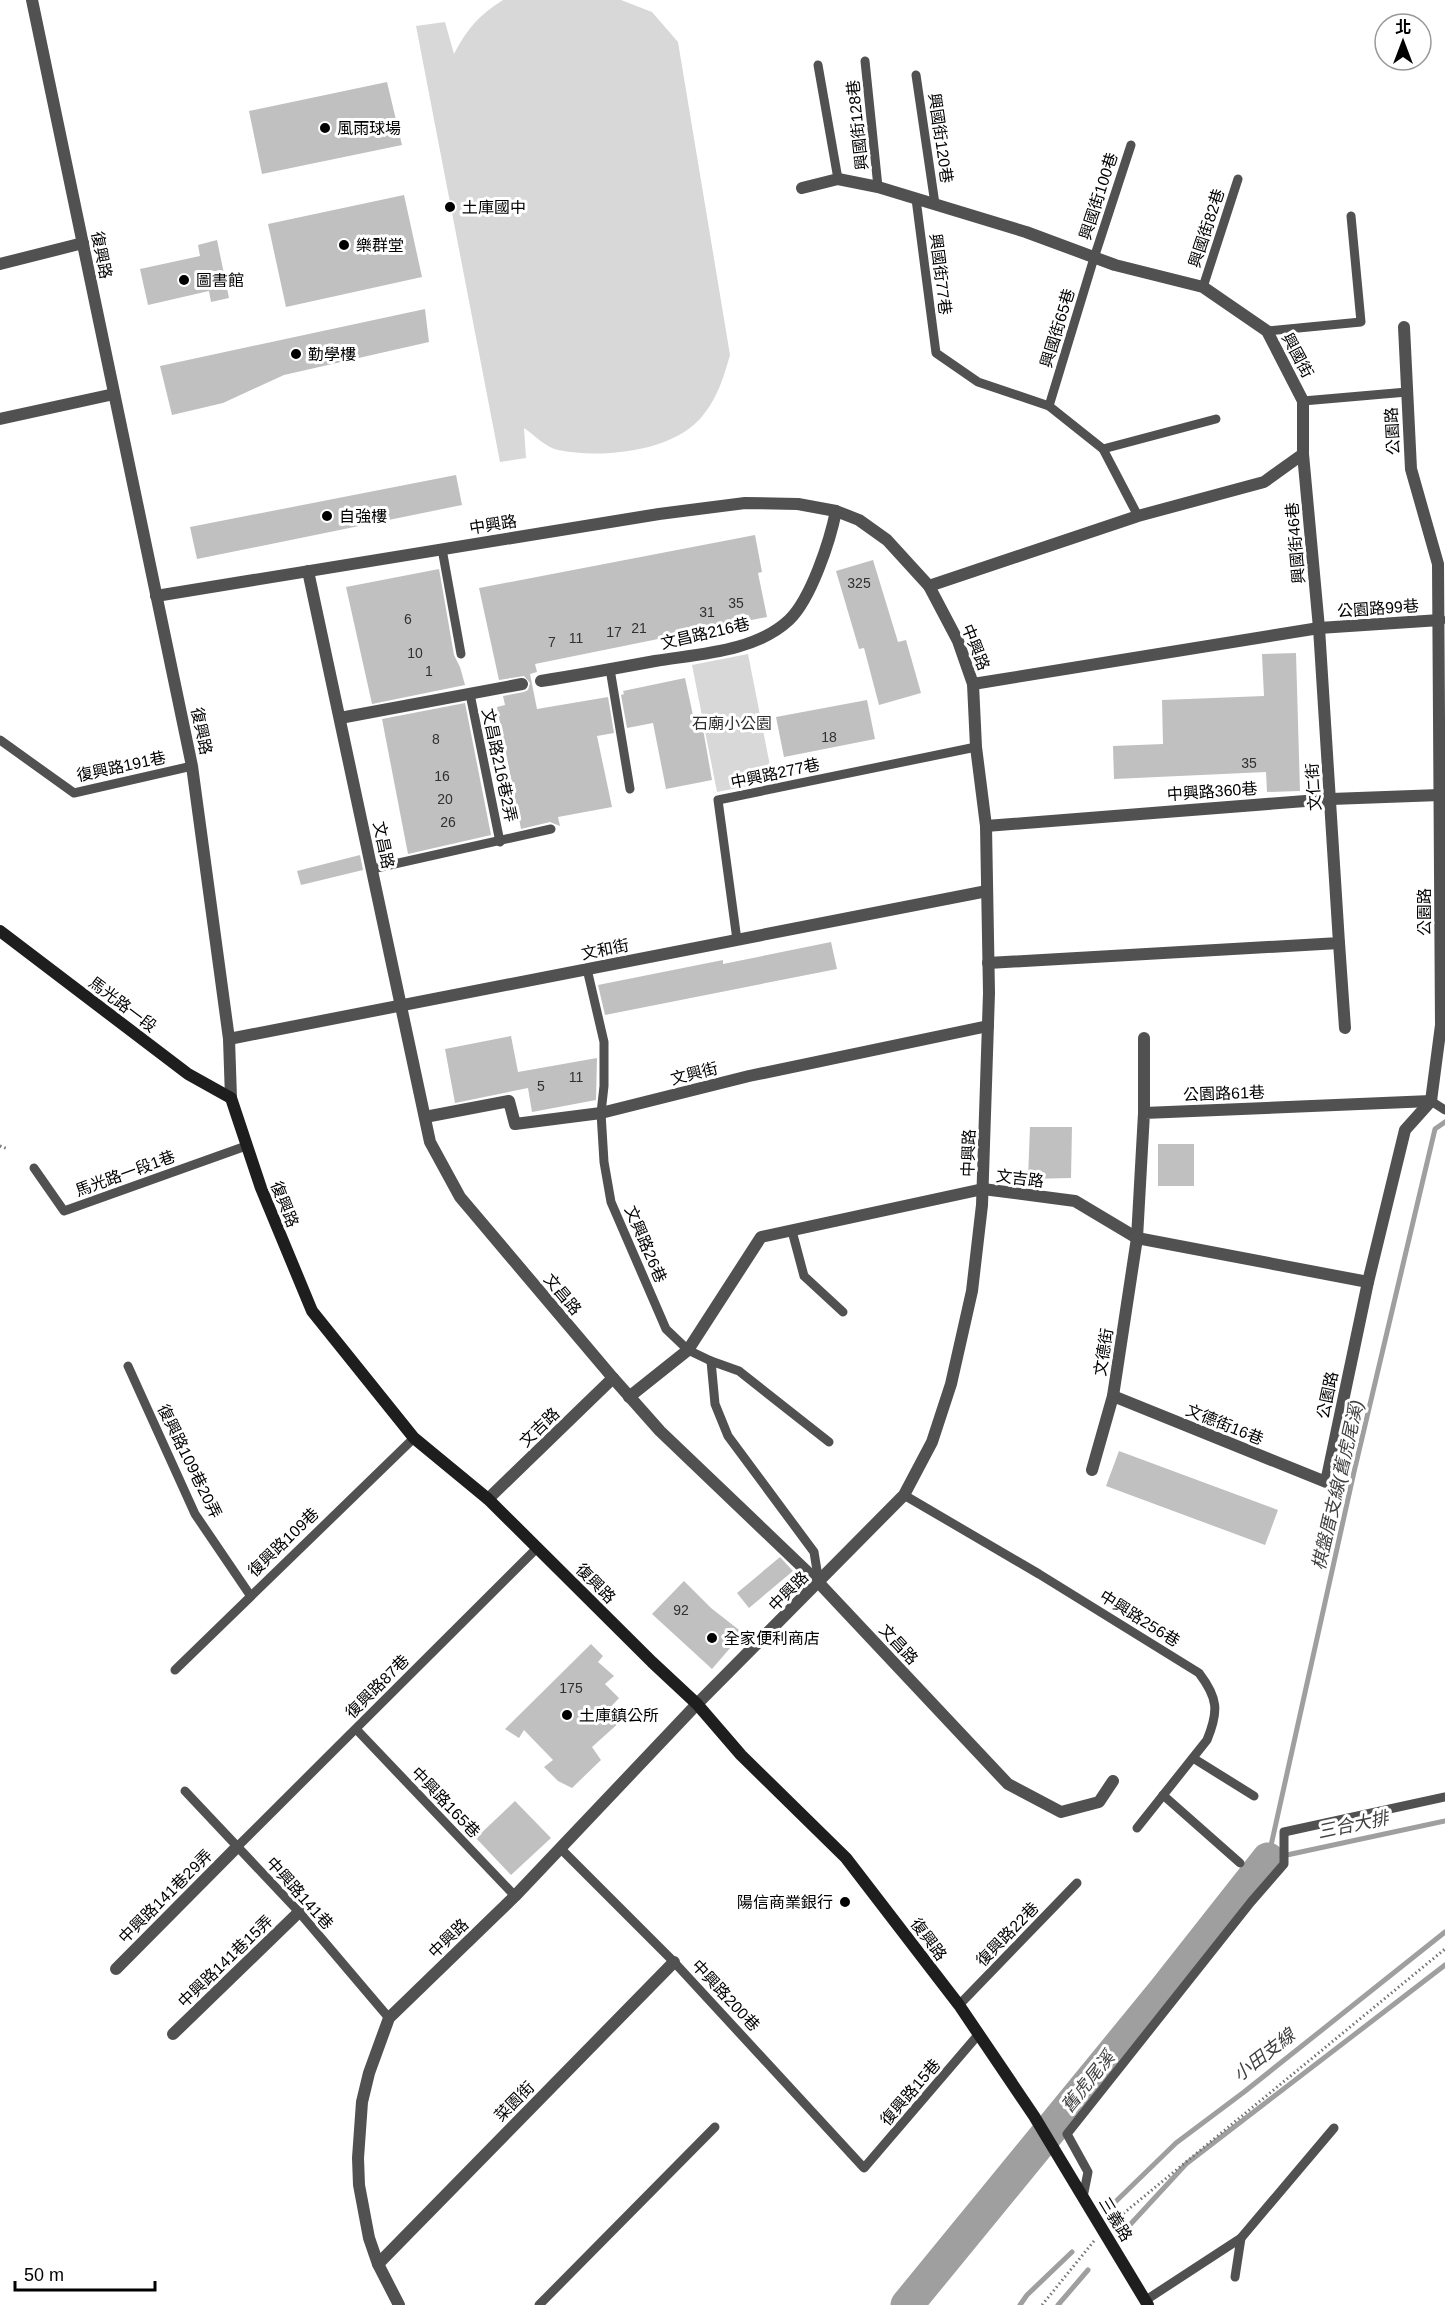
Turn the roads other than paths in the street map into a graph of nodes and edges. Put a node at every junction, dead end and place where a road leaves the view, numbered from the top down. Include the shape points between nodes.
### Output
1 (32, 0) edge
2 (865, 61) dead end
3 (818, 65) dead end
4 (916, 75) dead end
5 (1131, 145) dead end
6 (838, 179) junction
7 (1238, 179) dead end
8 (878, 187) junction
9 (802, 188) dead end
10 (916, 199) junction
11 (935, 204) junction
12 (1351, 216) dead end
13 (83, 243) junction
14 (1094, 258) junction
15 (0, 264) edge
16 (1203, 287) junction
17 (1404, 327) dead end
18 (1267, 331) junction
19 (1407, 392) junction
20 (114, 394) junction
21 (1303, 401) junction
22 (1049, 406) junction
23 (0, 419) edge
24 (1216, 419) dead end
25 (1103, 449) junction
26 (1303, 454) junction
27 (836, 512) junction
28 (1138, 516) junction
29 (442, 549) junction
30 (308, 571) junction
31 (929, 586) junction
32 (156, 596) junction
33 (1440, 620) junction
34 (1319, 628) junction
35 (461, 654) dead end
36 (610, 669) junction
37 (542, 681) dead end
38 (522, 684) dead end
39 (973, 684) junction
40 (470, 694) junction
41 (340, 718) junction
42 (0, 740) edge
43 (976, 747) junction
44 (192, 766) junction
45 (630, 789) dead end
46 (1440, 795) junction
47 (1331, 799) junction
48 (986, 826) junction
49 (551, 829) dead end
50 (500, 842) junction
51 (372, 869) junction
52 (987, 891) junction
53 (0, 931) edge
54 (737, 940) junction
55 (1339, 943) junction
56 (988, 963) junction
57 (587, 969) junction
58 (401, 1005) junction
59 (988, 1026) junction
60 (1345, 1028) dead end
61 (1144, 1038) dead end
62 (229, 1039) junction
63 (231, 1098) junction
64 (1431, 1101) junction
65 (1445, 1110) edge
66 (601, 1113) junction
67 (1144, 1113) junction
68 (425, 1117) junction
69 (246, 1146) junction
70 (34, 1168) dead end
71 (983, 1190) junction
72 (792, 1231) junction
73 (1137, 1238) junction
74 (1368, 1282) junction
75 (843, 1312) dead end
76 (688, 1350) junction
77 (711, 1361) junction
78 (128, 1366) dead end
79 (613, 1378) junction
80 (1113, 1396) junction
81 (629, 1397) junction
82 (414, 1438) junction
83 (829, 1442) dead end
84 (1092, 1470) dead end
85 (1326, 1482) joint
86 (904, 1495) junction
87 (488, 1499) junction
88 (537, 1548) junction
89 (819, 1583) junction
90 (250, 1595) junction
91 (175, 1670) dead end
92 (698, 1704) junction
93 (356, 1729) junction
94 (1193, 1758) junction
95 (1113, 1781) dead end
96 (185, 1791) dead end
97 (1163, 1795) junction
98 (1254, 1796) dead end
99 (1445, 1797) edge
100 (1137, 1828) dead end
101 (237, 1847) junction
102 (560, 1848) junction
103 (1240, 1863) dead end
104 (1077, 1883) dead end
105 (515, 1896) junction
106 (299, 1912) junction
107 (675, 1962) junction
108 (116, 1969) dead end
109 (959, 2005) junction
110 (389, 2018) junction
111 (173, 2034) dead end
112 (978, 2035) junction
113 (715, 2127) dead end
114 (1334, 2128) dead end
115 (1057, 2150) joint
116 (864, 2168) joint
117 (1083, 2197) junction
118 (1240, 2238) junction
119 (378, 2264) junction
120 (1235, 2277) dead end
121 (1147, 2303) edge
122 (399, 2305) edge
123 (539, 2305) edge

1 - 13 street, 復興路
2 - 8 lane, 興國街128巷
3 - 6 lane
4 - 11 lane, 興國街120巷
5 - 14 lane, 興國街100巷
6 - 8 street, 興國街
6 - 9 street, 興國街
7 - 16 lane, 興國街82巷
8 - 10 street, 興國街
10 - 11 street, 興國街
10 - 22 lane, 興國街77巷 via 936,353 978,382
11 - 14 street, 興國街
12 - 18 lane via 1361,322
13 - 15 street
13 - 20 street, 復興路
14 - 16 street, 興國街
14 - 22 lane, 興國街65巷
16 - 18 street, 興國街
17 - 19 street, 公園路
18 - 21 street, 興國街
19 - 21 lane
19 - 33 street, 公園路 via 1411,469 1438,564
20 - 23 street
20 - 32 street, 復興路
21 - 26 street, 興國街
22 - 25 lane
24 - 25 lane
25 - 28 lane
26 - 28 street via 1264,482
26 - 34 street, 興國街46巷
27 - 29 street, 中興路 via 798,504 745,503
27 - 31 street, 中興路 via 859,520 887,540
27 - 36 street, 文昌路216巷 via 831,536 801,604 790,620 775,631 723,649
28 - 31 street
29 - 30 street, 中興路
29 - 35 lane
30 - 32 street, 中興路
30 - 41 street, 文昌路
31 - 39 street, 中興路 via 958,641
32 - 44 street, 復興路
33 - 34 street, 公園路99巷
33 - 46 street, 公園路
34 - 39 street
34 - 47 street, 文仁街
36 - 37 street, 文昌路216巷
36 - 45 lane
38 - 40 street
39 - 43 street, 中興路
40 - 41 street
40 - 50 lane, 文昌路216巷2弄
41 - 51 street, 文昌路
42 - 44 lane, 復興路191巷 via 74,793
43 - 48 street, 中興路
43 - 54 lane, 中興路277巷 via 718,800
44 - 62 street, 復興路
46 - 47 street, 中興路360巷
46 - 64 street, 公園路 via 1441,1025
47 - 48 street, 中興路360巷
47 - 55 street, 文仁街
48 - 52 street, 中興路
49 - 50 lane
50 - 51 lane
51 - 58 street, 文昌路
52 - 54 street, 文和街
52 - 56 street, 中興路
53 - 63 main road, 馬光路一段 via 188,1074
54 - 57 street, 文和街
55 - 56 street
55 - 60 street, 文仁街
56 - 59 street, 中興路
57 - 58 street, 文和街
57 - 66 lane, 文興路26巷 via 604,1042
58 - 62 street, 文和街
58 - 68 street, 文昌路
59 - 66 street, 文興街 via 749,1076
59 - 71 street, 中興路
61 - 67 street
62 - 63 street, 復興路
63 - 69 main road, 復興路
64 - 65 lane
64 - 67 street, 公園路61巷
64 - 74 street, 公園路 via 1405,1130
66 - 68 street, 文興街 via 515,1124 509,1101
66 - 76 lane, 文興路26巷 via 611,1202 666,1329
67 - 73 street
68 - 79 street, 文昌路 via 430,1142 460,1197
69 - 70 lane, 馬光路一段1巷 via 64,1211
69 - 82 main road, 復興路 via 312,1311
71 - 72 street, 文吉路
71 - 73 street, 文吉路 via 1075,1202
71 - 86 street, 中興路 via 972,1291 951,1384 932,1442
72 - 75 lane via 804,1276
72 - 76 street, 文吉路 via 761,1237
73 - 74 street, 文吉路
73 - 80 street, 文德街
74 - 85 street, 公園路
76 - 77 lane, 文興路26巷
76 - 81 street, 文吉路
77 - 83 lane, 文興路26巷 via 739,1371
77 - 89 lane via 715,1404 728,1436 814,1552
78 - 90 lane, 復興路109巷20弄 via 195,1514
79 - 81 street, 文昌路
79 - 87 street, 文吉路
80 - 84 street, 文德街
80 - 85 street, 文德街16巷
81 - 89 street, 文昌路
82 - 87 main road, 復興路
82 - 90 lane, 復興路109巷
86 - 89 street, 中興路
86 - 94 lane, 中興路256巷 via 1199,1673 1213,1691 1215,1710 1207,1740
87 - 88 main road, 復興路
88 - 92 main road, 復興路
88 - 93 lane, 復興路87巷
89 - 92 street, 中興路
89 - 95 street, 文昌路 via 1008,1784 1061,1812 1099,1802
90 - 91 lane, 復興路109巷
92 - 102 street, 中興路
92 - 109 main road, 復興路 via 741,1755 846,1858
93 - 101 lane, 復興路87巷
93 - 105 lane, 中興路165巷
94 - 97 lane, 中興路256巷
94 - 98 lane
96 - 101 lane, 中興路141巷
97 - 100 lane, 中興路256巷
97 - 103 lane
99 - 117 lane via 1284,1832 1284,1864 1067,2134 1088,2172
101 - 106 lane, 中興路141巷
101 - 108 street, 中興路141巷29弄
102 - 105 street, 中興路
102 - 107 lane, 中興路200巷
104 - 109 lane, 復興路22巷
105 - 110 street, 中興路
106 - 110 lane, 中興路141巷
106 - 111 street, 中興路141巷15弄
107 - 116 lane, 中興路200巷
107 - 119 street, 菜園街
109 - 112 main road, 復興路
110 - 119 street, 中興路 via 369,2073 359,2131 359,2185
112 - 115 main road, 復興路
112 - 116 lane, 復興路15巷
113 - 123 lane
114 - 118 lane
115 - 117 main road, 三義路
117 - 121 main road, 三義路
118 - 120 lane
118 - 121 lane
119 - 122 street, 中興路

